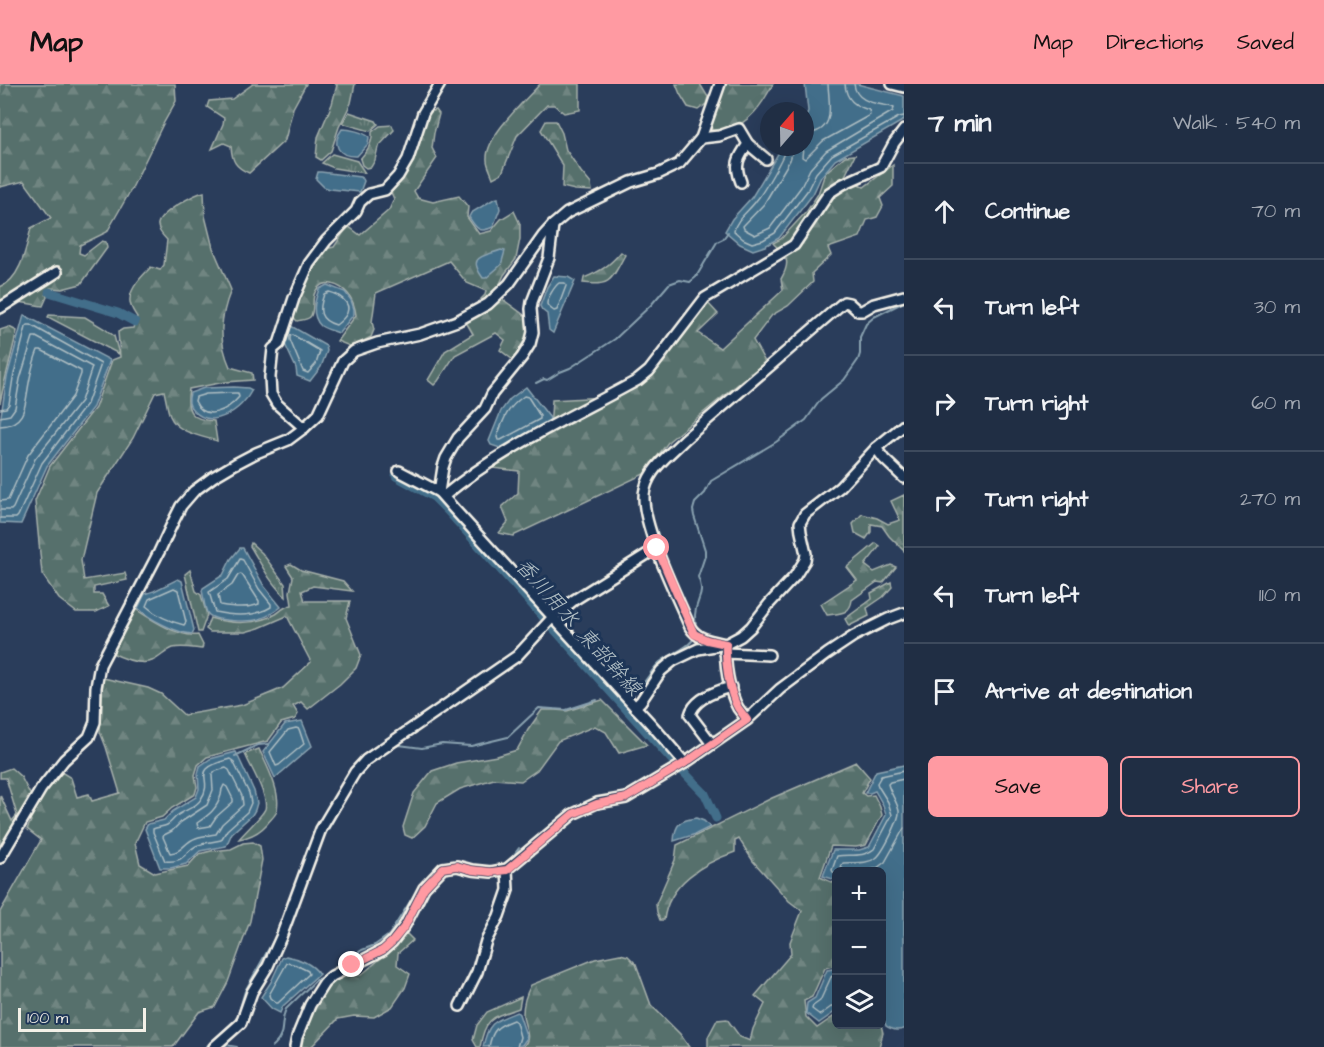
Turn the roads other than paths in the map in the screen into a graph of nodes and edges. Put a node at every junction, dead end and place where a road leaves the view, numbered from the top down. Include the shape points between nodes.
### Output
1 (440, 84) edge
2 (720, 84) edge
3 (892, 84) edge
4 (904, 87) edge
5 (904, 130) edge
6 (701, 138) junction
7 (748, 144) junction
8 (766, 159) dead end
9 (741, 182) dead end
10 (553, 225) junction
11 (57, 272) dead end
12 (904, 296) edge
13 (0, 308) edge
14 (904, 425) edge
15 (304, 428) junction
16 (876, 448) junction
17 (399, 471) dead end
18 (904, 478) edge
19 (442, 494) junction
20 (657, 548) junction
21 (904, 613) edge
22 (550, 621) junction
23 (725, 649) junction
24 (769, 655) dead end
25 (731, 687) junction
26 (635, 707) junction
27 (747, 720) junction
28 (712, 744) junction
29 (681, 765) junction
30 (0, 858) edge
31 (507, 870) junction
32 (460, 1006) dead end
33 (214, 1047) edge
34 (295, 1047) edge

1 - 15 street via 423,113 408,159 398,176 385,190 369,194 360,202 357,211 309,264 279,344 273,349 271,394
2 - 6 street
3 - 4 street
5 - 19 street via 881,167 829,193 794,245 705,298 638,380 496,458
6 - 7 street via 739,129
6 - 10 street via 679,164 631,182 567,213
7 - 8 street
7 - 9 street via 736,170
10 - 15 street via 509,284 488,304 457,321 420,334 354,351 343,361 318,415
10 - 19 street via 549,258 532,302 530,344 446,458
11 - 13 street
12 - 20 street via 862,311 844,302 662,461 644,490 648,523
14 - 16 street
15 - 30 street via 213,477 181,506 100,665 95,722 89,737 41,789
16 - 18 street
16 - 23 street via 840,487 805,514 800,523 805,560 751,627
17 - 19 street
19 - 22 street
20 - 22 street via 574,600
20 - 23 street via 695,635
21 - 27 street via 854,636 827,654
22 - 26 street
22 - 33 street via 517,656 372,755 355,772 321,829 242,1023
23 - 24 street
23 - 25 street
23 - 26 street via 698,649 673,661
25 - 27 street
25 - 28 street via 692,708 690,715
26 - 29 street via 655,726
27 - 28 street
28 - 29 street
29 - 31 street via 626,798 573,814
31 - 32 street via 508,890
31 - 34 street via 443,868 424,888 405,926 392,942 324,983 302,1022

